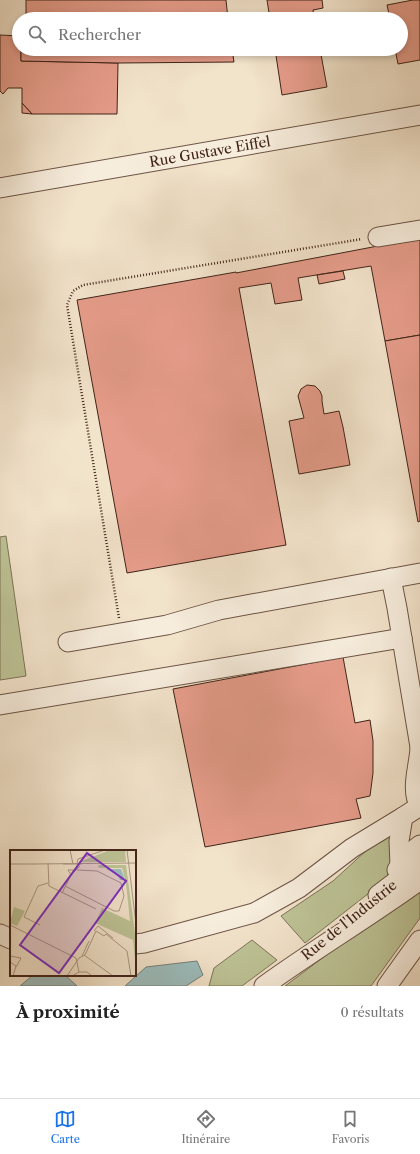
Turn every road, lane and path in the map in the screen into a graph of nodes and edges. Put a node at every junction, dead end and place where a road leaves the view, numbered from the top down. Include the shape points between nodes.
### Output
1 (420, 115) edge
2 (0, 188) edge
3 (420, 230) edge
4 (378, 237) joint
5 (420, 573) edge
6 (391, 578) junction
7 (122, 633) junction
8 (402, 638) junction
9 (68, 642) dead end
10 (0, 704) edge
11 (420, 747) edge
12 (420, 807) edge
13 (403, 817) junction
14 (420, 845) edge
15 (420, 863) edge
16 (400, 865) junction
17 (420, 880) edge
18 (392, 884) junction
19 (0, 934) edge
20 (10, 939) edge
21 (420, 940) edge
22 (136, 944) edge
23 (297, 962) junction
24 (264, 986) edge
25 (387, 986) edge

1 - 2 street, Rue Gustave Eiffel
3 - 4 street
4 - 7 path via 83,285 73,291 68,305
5 - 6 street
6 - 7 street via 219,610 167,625
6 - 8 street
7 - 9 street
8 - 10 street
8 - 11 street
11 - 12 street via 415,792
12 - 13 street
13 - 16 street via 399,841
13 - 22 street via 352,848 299,888 254,913
14 - 16 street via 406,856
15 - 18 street, Rue de l'Industrie
16 - 18 street
17 - 23 street, Rue de l'Industrie
18 - 23 street, Rue de l'Industrie
19 - 20 street
21 - 25 street
23 - 24 street, Rue de l'Industrie

